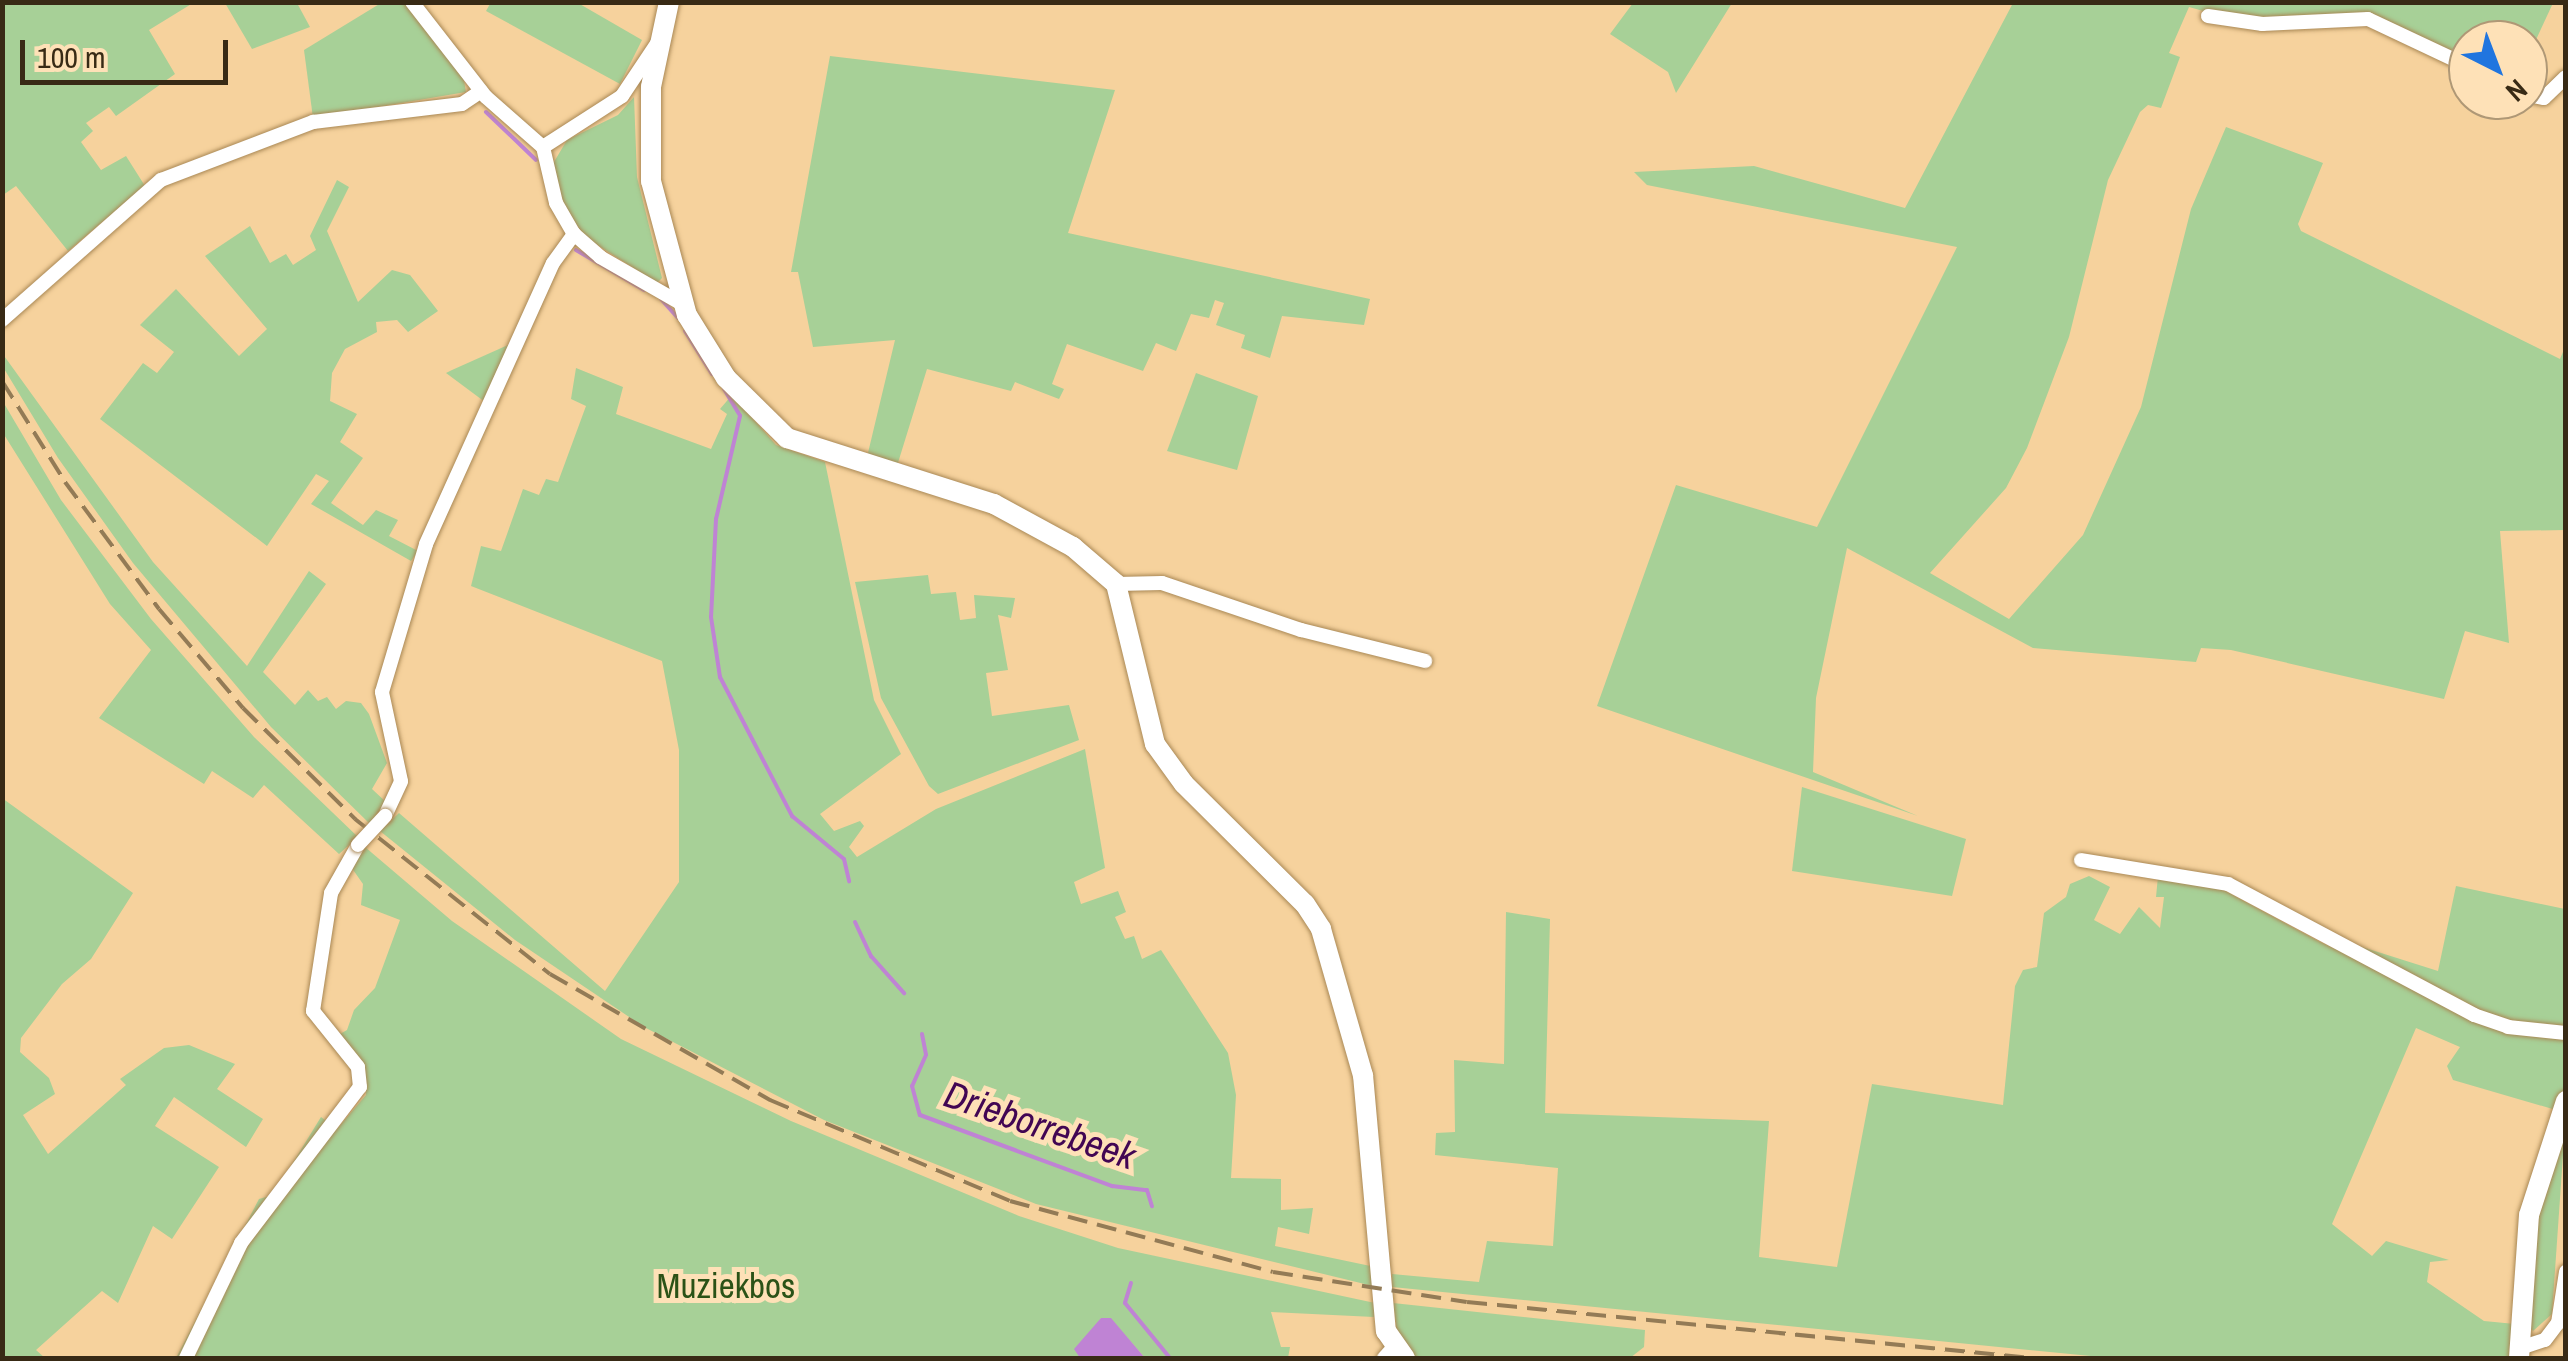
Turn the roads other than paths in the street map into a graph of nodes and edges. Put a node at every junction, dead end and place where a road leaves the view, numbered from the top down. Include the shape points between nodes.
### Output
1 (412, 2) edge
2 (669, 2) edge
3 (2208, 16) dead end
4 (659, 42) junction
5 (2448, 57) edge
6 (481, 91) junction
7 (543, 147) junction
8 (574, 234) junction
9 (682, 304) junction
10 (2, 320) edge
11 (1116, 584) junction
12 (1425, 661) dead end
13 (2081, 860) dead end
14 (2566, 1033) edge
15 (2566, 1101) edge
16 (2566, 1272) edge
17 (2520, 1354) edge
18 (1395, 1355) edge
19 (186, 1358) edge

1 - 6 street
2 - 4 main road
3 - 5 street via 2262,24 2368,19
4 - 7 street via 622,96
4 - 9 main road via 651,182
6 - 7 street
6 - 10 street via 462,104 314,122 161,180
7 - 8 street via 556,203
8 - 9 street via 600,257
8 - 19 street, bridge via 553,263 426,544 382,692 401,782 385,816 342,864 331,892 313,1011 358,1067 360,1087 242,1243
9 - 11 main road via 726,378 787,438 994,504 1074,546
11 - 12 street via 1162,583 1302,630
11 - 18 main road via 1155,744 1184,784 1305,904 1321,929 1360,1054 1386,1330
13 - 14 street via 2228,884 2474,1014 2508,1027
15 - 17 main road via 2529,1215
16 - 17 street via 2558,1324

